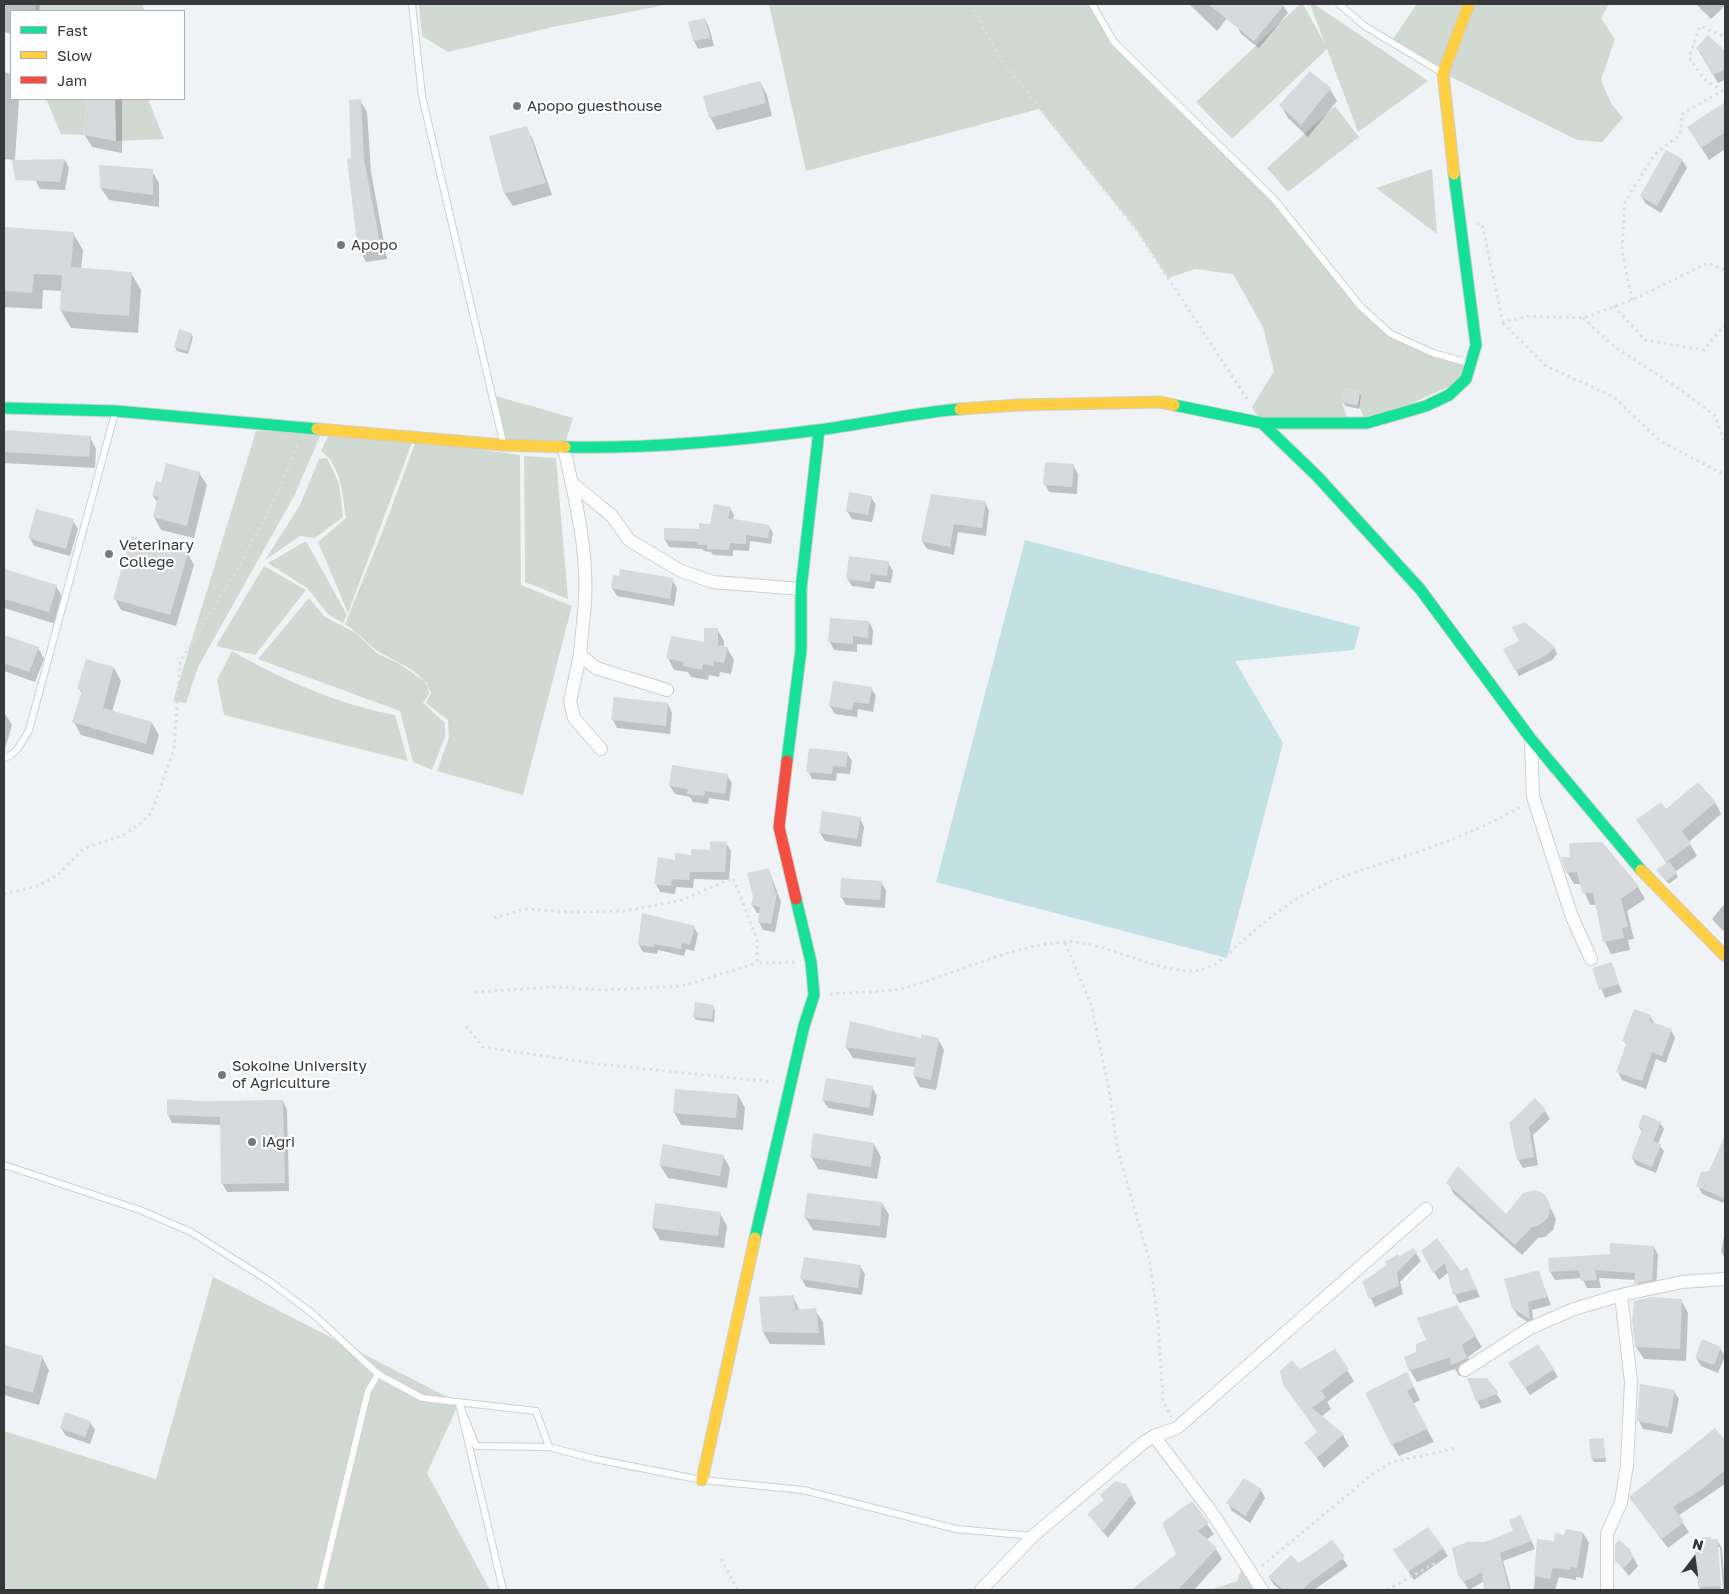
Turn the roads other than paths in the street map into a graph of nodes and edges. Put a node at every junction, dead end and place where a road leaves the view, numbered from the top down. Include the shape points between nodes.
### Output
1 (412, 4) edge
2 (1092, 4) edge
3 (1339, 4) edge
4 (1468, 4) edge
5 (1442, 73) junction
6 (1471, 363) junction
7 (4, 408) edge
8 (116, 411) junction
9 (1262, 424) junction
10 (819, 430) junction
11 (503, 445) junction
12 (564, 448) junction
13 (572, 483) junction
14 (801, 589) junction
15 (580, 655) junction
16 (667, 690) dead end
17 (1531, 739) junction
18 (602, 749) dead end
19 (4, 758) edge
20 (1725, 956) edge
21 (1591, 959) dead end
22 (4, 1164) edge
23 (1426, 1209) dead end
24 (1725, 1279) edge
25 (1621, 1295) junction
26 (1465, 1370) dead end
27 (378, 1374) junction
28 (460, 1403) junction
29 (1154, 1436) junction
30 (549, 1447) junction
31 (702, 1480) junction
32 (1033, 1536) junction
33 (320, 1590) edge
34 (503, 1590) edge
35 (981, 1590) edge
36 (1262, 1590) edge
37 (1606, 1590) edge

1 - 11 lane via 422,96
2 - 6 lane via 1114,42 1274,199 1361,307 1391,334 1433,353
3 - 5 lane via 1366,27
4 - 5 street
5 - 6 street via 1476,345
6 - 9 street via 1466,379 1449,395 1426,406 1367,423
7 - 8 street
8 - 11 street
8 - 19 lane via 29,730 20,747
9 - 10 street via 1160,402 1018,405 922,412
9 - 17 street via 1317,476 1420,589
10 - 12 street via 698,444
10 - 14 street
11 - 12 street
12 - 13 street
13 - 14 street via 612,516 629,540 681,571 713,582
13 - 15 street via 583,548 585,600
14 - 31 street via 801,650 779,827 812,962 814,995 790,1084
15 - 16 street via 596,668
15 - 18 street via 570,701 574,718
17 - 20 street via 1650,880
17 - 21 street via 1533,797 1572,917
22 - 27 lane via 140,1210 191,1232 269,1281 313,1314
23 - 29 street via 1177,1428
24 - 25 street via 1682,1282
25 - 26 street via 1574,1309 1530,1328
25 - 37 street via 1631,1382 1627,1465 1620,1502 1607,1534
27 - 28 lane via 422,1398
27 - 33 lane via 368,1391
28 - 30 lane via 536,1412
28 - 30 lane via 476,1446
28 - 34 lane
29 - 32 street
29 - 36 street via 1212,1514
30 - 31 lane
31 - 32 lane via 803,1490 956,1529
32 - 35 street

